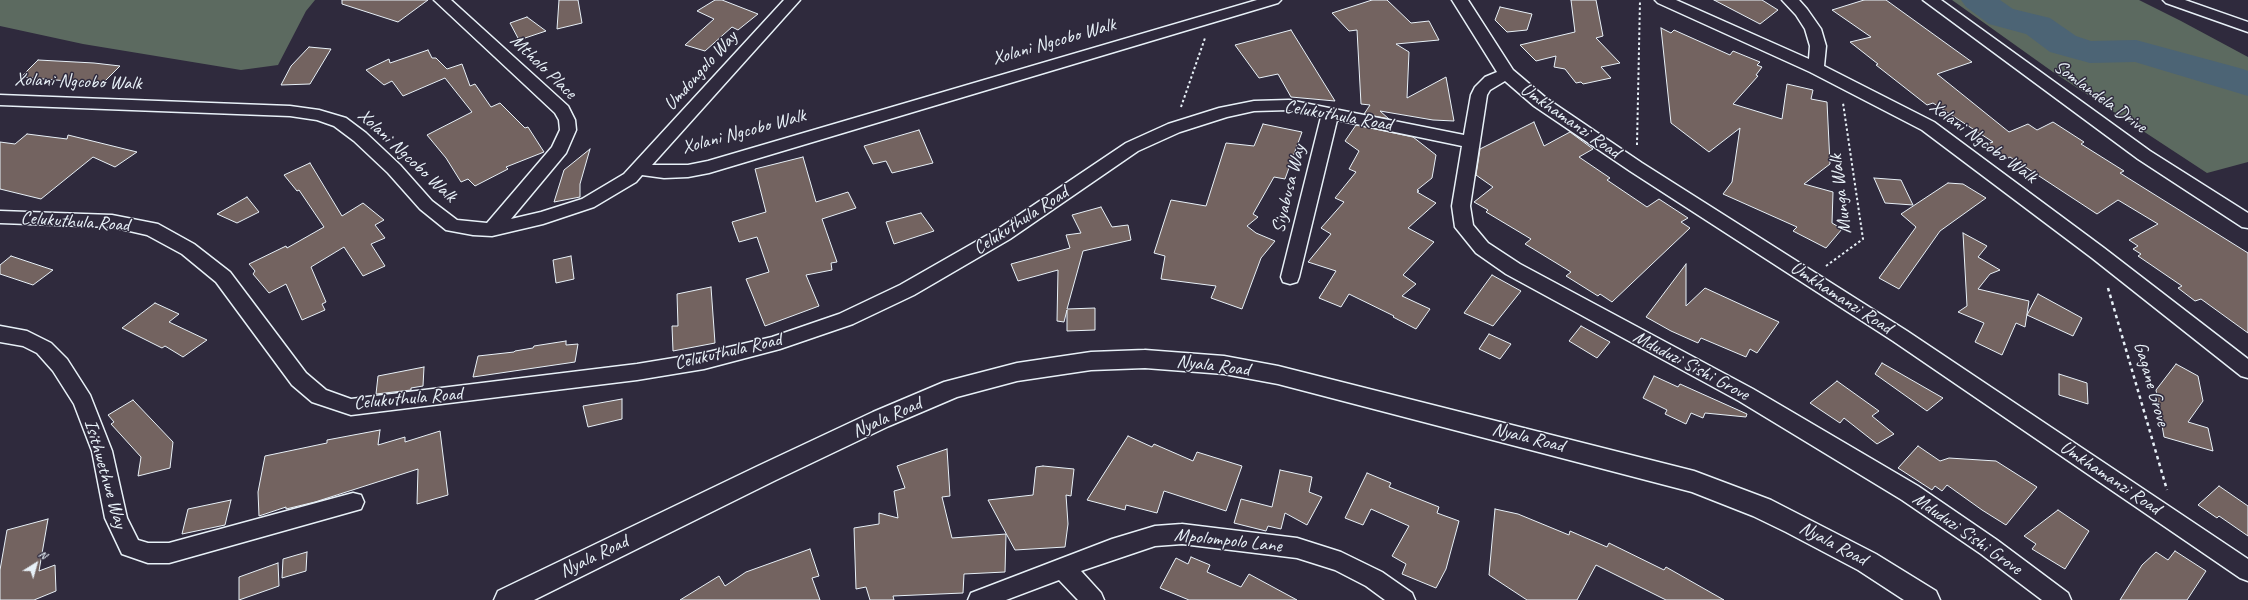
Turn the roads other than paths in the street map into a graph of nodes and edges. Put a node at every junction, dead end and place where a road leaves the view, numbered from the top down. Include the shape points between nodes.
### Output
1 (442, 0) edge
2 (792, 0) edge
3 (1273, 0) edge
4 (1460, 0) edge
5 (1662, 0) edge
6 (1790, 0) edge
7 (1931, 0) edge
8 (2171, 0) edge
9 (2248, 27) edge
10 (1816, 68) junction
11 (1507, 74) junction
12 (0, 100) edge
13 (1331, 112) junction
14 (1470, 142) junction
15 (640, 169) junction
16 (0, 217) edge
17 (2248, 222) edge
18 (492, 230) junction
19 (1290, 277) dead end
20 (0, 334) edge
21 (2248, 370) edge
22 (353, 502) dead end
23 (1062, 567) junction
24 (2248, 572) edge
25 (507, 600) edge
26 (979, 600) edge
27 (1093, 600) edge
28 (1404, 600) edge
29 (1927, 600) edge
30 (2060, 600) edge

1 - 18 street, Mtholo Place via 562,110 567,120 568,130 560,149
2 - 15 street, Umdongolo Way
3 - 15 street, Xolani Ngcobo Walk via 708,168 664,172
4 - 11 street, Umkhamanzi Road
5 - 10 street, Xolani Ngcobo Walk
6 - 10 street via 1802,12 1812,29 1818,46
7 - 17 street, Somlandela Drive via 2144,155
8 - 9 street
10 - 21 street, Xolani Ngcobo Walk via 1928,126 2098,253
11 - 14 street, Mduduzi Sishi Grove via 1491,80 1479,95
11 - 24 street, Umkhamanzi Road via 1540,102 1636,167 1906,340
12 - 18 street, Xolani Ngcobo Walk via 290,111 319,115 340,122 360,137 394,169 426,205 452,225 473,230
13 - 14 street, Celukuthula Road
13 - 16 street, Celukuthula Road via 1289,104 1254,106 1174,128 1132,147 1004,234 907,290 846,319 773,344 704,361 637,372 424,400 351,406 319,396 299,379 223,277 188,249 152,229 112,221
13 - 19 street, Siyabusa Way
14 - 30 street, Mduduzi Sishi Grove via 1461,206 1464,227 1482,248 1512,269 1746,395 1903,489 1989,547
15 - 18 street, Xolani Ngcobo Walk via 621,185 588,203 543,218
20 - 22 street, Isithwethwe Way via 26,339 44,348 60,365 82,401 102,451 116,518 130,547 148,553 169,553
23 - 26 street, Mpolompolo Lane
23 - 27 street
23 - 28 street, Mpolompolo Lane via 1156,536 1182,534 1297,548 1341,562 1374,579
25 - 29 street, Nyala Road via 767,473 881,419 952,389 1017,372 1091,361 1145,359 1224,365 1278,375 1694,482 1796,524 1867,562

